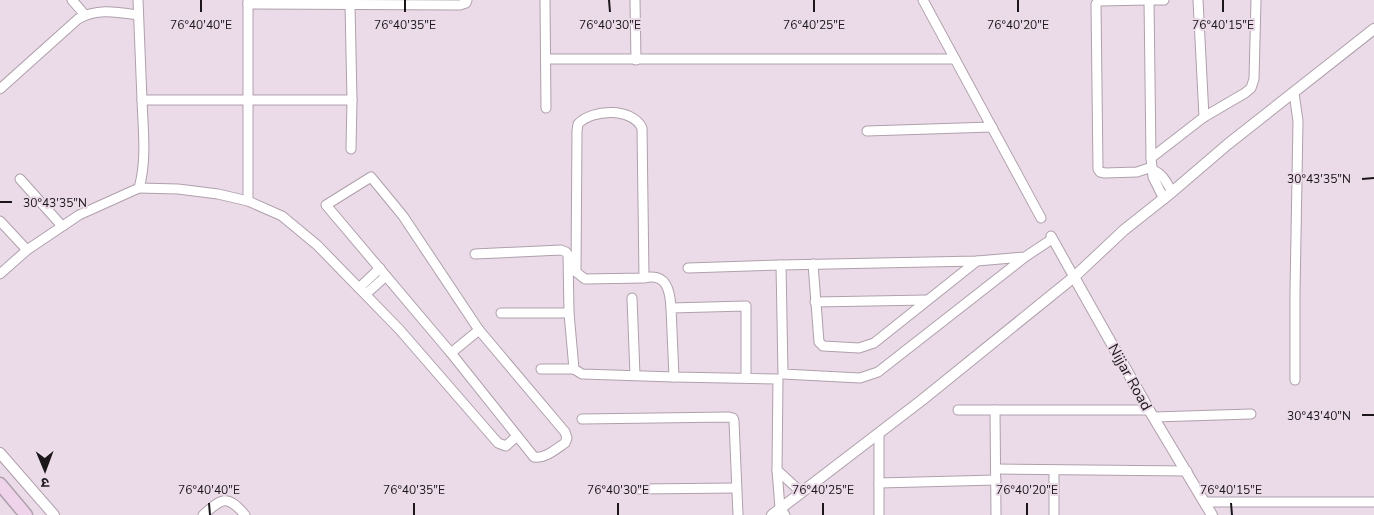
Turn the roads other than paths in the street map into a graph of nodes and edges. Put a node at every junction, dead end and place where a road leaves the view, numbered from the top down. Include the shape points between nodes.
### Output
1 (72, 0) edge
2 (138, 0) edge
3 (467, 0) edge
4 (545, 0) edge
5 (635, 0) edge
6 (923, 0) edge
7 (1149, 0) edge
8 (1164, 0) edge
9 (1198, 0) edge
10 (1256, 0) edge
11 (248, 2) edge
12 (362, 3) edge
13 (350, 6) junction
14 (85, 15) junction
15 (138, 15) junction
16 (1374, 28) edge
17 (546, 59) junction
18 (955, 59) junction
19 (636, 60) junction
20 (0, 89) edge
21 (1294, 93) junction
22 (249, 99) junction
23 (142, 100) junction
24 (352, 100) junction
25 (546, 108) dead end
26 (1204, 117) junction
27 (992, 127) junction
28 (867, 131) dead end
29 (351, 148) dead end
30 (1152, 165) junction
31 (20, 178) dead end
32 (139, 188) junction
33 (1168, 196) junction
34 (248, 201) junction
35 (1041, 218) dead end
36 (0, 221) edge
37 (62, 226) junction
38 (27, 250) junction
39 (475, 254) dead end
40 (1025, 257) junction
41 (978, 261) junction
42 (813, 264) junction
43 (781, 265) junction
44 (688, 268) dead end
45 (383, 272) junction
46 (0, 274) edge
47 (1074, 277) junction
48 (644, 278) junction
49 (362, 291) junction
50 (632, 298) dead end
51 (927, 300) junction
52 (815, 302) junction
53 (671, 308) junction
54 (501, 312) dead end
55 (569, 312) junction
56 (479, 330) junction
57 (451, 353) junction
58 (540, 369) dead end
59 (574, 369) junction
60 (635, 376) junction
61 (674, 377) junction
62 (746, 378) junction
63 (1295, 380) dead end
64 (958, 410) dead end
65 (995, 410) junction
66 (1151, 414) junction
67 (1251, 414) dead end
68 (582, 420) dead end
69 (879, 433) junction
70 (517, 436) junction
71 (0, 454) edge
72 (777, 470) junction
73 (996, 470) junction
74 (1054, 470) junction
75 (1187, 471) junction
76 (996, 480) junction
77 (879, 483) junction
78 (0, 484) edge
79 (736, 488) junction
80 (640, 489) dead end
81 (801, 492) junction
82 (1205, 502) junction
83 (1374, 502) edge
84 (779, 513) edge
85 (26, 515) edge
86 (54, 515) edge
87 (203, 515) edge
88 (245, 515) edge
89 (738, 515) edge
90 (879, 515) edge
91 (996, 515) edge
92 (1054, 515) edge
93 (1212, 515) edge

1 - 14 street
2 - 15 street
3 - 12 street via 460,5
4 - 17 street
5 - 19 street
6 - 18 street
7 - 8 street
7 - 30 street
7 - 30 street via 1099,0 1096,4 1098,169 1105,173 1137,172
9 - 26 street
10 - 26 street via 1254,79 1250,88
11 - 13 street
11 - 22 street
12 - 13 street
13 - 24 street
14 - 15 street via 96,11
14 - 20 street
15 - 23 street
16 - 21 street
17 - 19 street
17 - 25 street
18 - 19 street
18 - 27 street
21 - 33 street
21 - 63 street via 1298,122
22 - 23 street
22 - 24 street
22 - 34 street
23 - 32 street via 143,155
24 - 29 street
26 - 30 street
27 - 28 street
27 - 35 street
30 - 33 street via 1153,177
31 - 37 street
32 - 34 street via 178,189
32 - 37 street
33 - 47 street via 1124,230
34 - 49 street via 282,216 317,245
36 - 38 street
37 - 38 street
38 - 46 street
39 - 55 street via 566,252
40 - 41 street
40 - 43 street via 878,372 860,378 783,374
40 - 47 street, Nijjar Road via 1052,238
41 - 42 street
41 - 51 street
42 - 43 street
42 - 52 street
43 - 44 street
45 - 49 street
45 - 56 street via 326,205 371,177 403,216
45 - 57 street
47 - 66 street, Nijjar Road
47 - 69 street
48 - 48 street via 585,279 576,272 576,131 578,124 588,116 628,115 642,128
48 - 53 street via 659,277 666,284
49 - 70 street via 498,443 506,446
50 - 60 street
51 - 52 street
51 - 52 street via 874,343 859,348 820,344
53 - 61 street
53 - 62 street via 746,306
54 - 55 street
55 - 59 street
56 - 57 street
56 - 70 street via 567,438 565,443 545,456 536,458
57 - 70 street
58 - 59 street
59 - 60 street via 582,374
60 - 61 street
61 - 62 street
62 - 72 street via 778,379
64 - 65 street
65 - 66 street
65 - 73 street
66 - 67 street
66 - 75 street, Nijjar Road
68 - 79 street via 729,416 734,421
69 - 77 street
69 - 81 street
71 - 86 street
72 - 81 street
72 - 84 street
73 - 74 street
73 - 76 street
74 - 75 street
74 - 92 street
75 - 82 street, Nijjar Road
76 - 77 street
76 - 91 street
77 - 90 street
78 - 85 main road
79 - 80 street
79 - 89 street
81 - 84 street
82 - 83 street
82 - 93 street, Nijjar Road
87 - 88 street via 214,505 225,501 236,504

